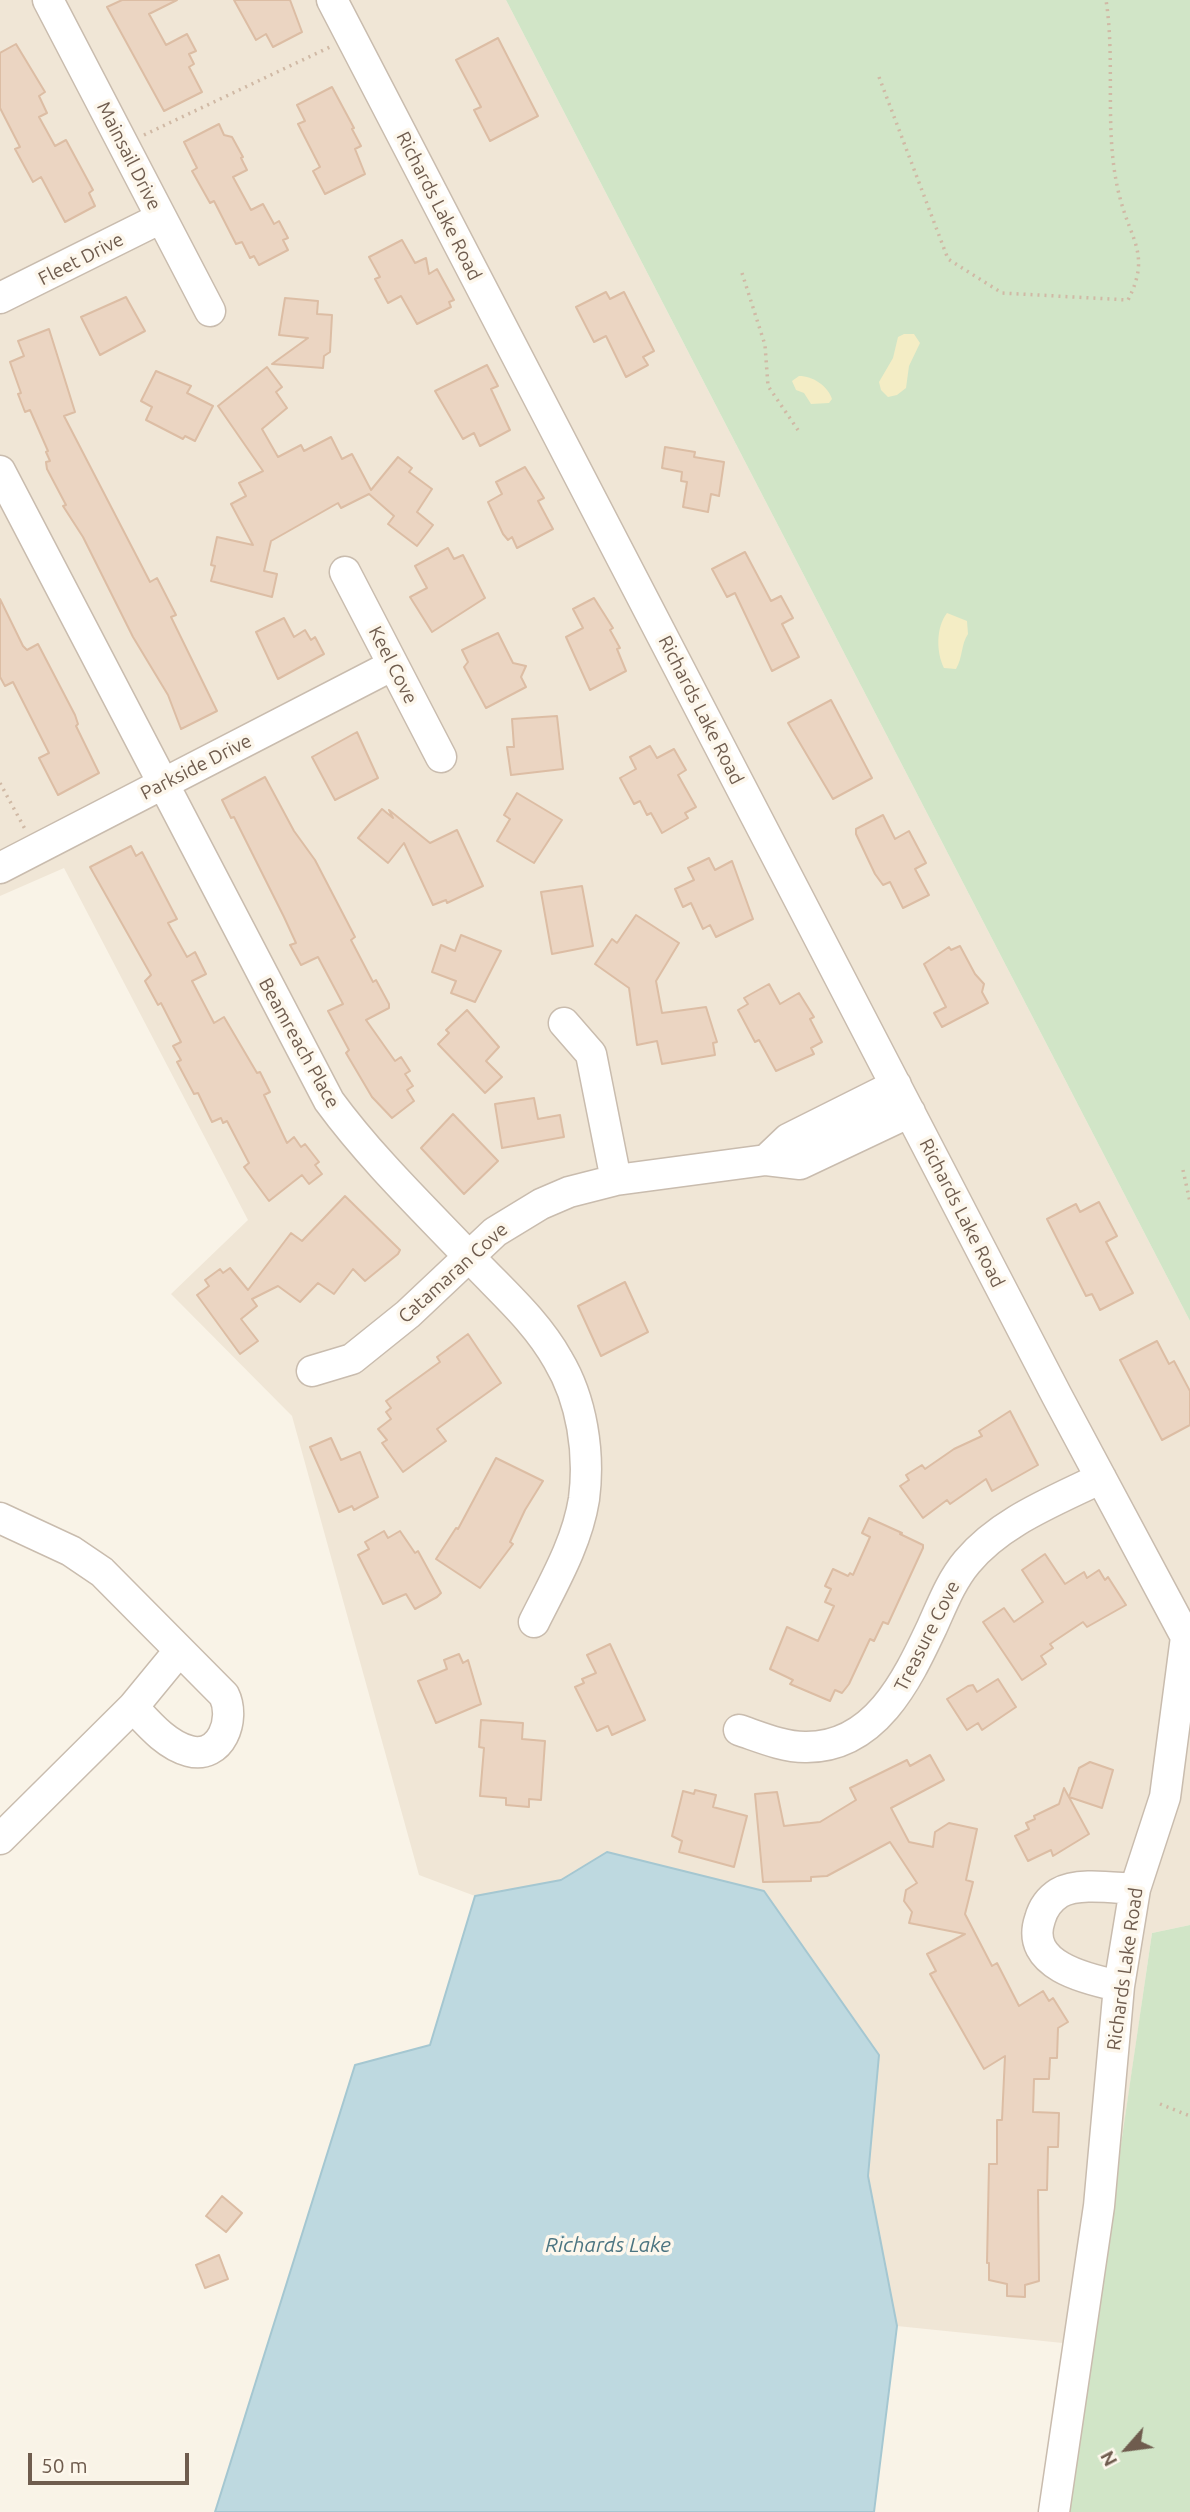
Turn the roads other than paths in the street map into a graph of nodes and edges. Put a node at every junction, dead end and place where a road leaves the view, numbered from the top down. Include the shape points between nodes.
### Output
1 (48, 0) edge
2 (332, 0) edge
3 (161, 218) junction
4 (0, 298) edge
5 (210, 311) dead end
6 (0, 471) edge
7 (345, 572) dead end
8 (393, 665) junction
9 (441, 757) dead end
10 (162, 784) junction
11 (0, 868) edge
12 (564, 1023) dead end
13 (896, 1085) junction
14 (910, 1112) junction
15 (766, 1160) junction
16 (616, 1180) junction
17 (468, 1255) junction
18 (312, 1371) dead end
19 (1101, 1478) junction
20 (0, 1518) edge
21 (534, 1622) dead end
22 (179, 1651) junction
23 (133, 1707) junction
24 (739, 1730) dead end
25 (0, 1839) edge
26 (1135, 1889) junction
27 (1119, 1986) junction
28 (1054, 2512) edge

1 - 3 street, Mainsail Drive
2 - 13 street, Richards Lake Road
3 - 4 street, Fleet Drive
3 - 5 street, Mainsail Drive
6 - 10 street, Beamreach Place
7 - 8 street, Keel Cove
8 - 9 street, Keel Cove
8 - 10 street, Parkside Drive
10 - 11 street, Parkside Drive
10 - 17 street, Beamreach Place via 329,1101 355,1136
12 - 16 street via 591,1054
13 - 14 street, Richards Lake Road
13 - 15 street via 788,1139
14 - 15 street, Catamaran Cove via 800,1164
14 - 19 street, Richards Lake Road
15 - 16 street, Catamaran Cove
16 - 17 street, Catamaran Cove via 541,1204
17 - 18 street, Catamaran Cove via 408,1314 352,1359
17 - 21 street, Beamreach Place via 525,1314 553,1351 573,1393 583,1430 584,1490 576,1533
19 - 24 street, Treasure Cove via 985,1542 953,1582 907,1681 870,1723 828,1744 807,1747
19 - 26 street, Richards Lake Road via 1186,1637 1165,1797
20 - 22 street via 87,1560
22 - 23 street
22 - 23 street via 224,1695 230,1707 230,1725 224,1736 209,1748 192,1752 174,1745
23 - 25 street
26 - 27 street, Richards Lake Road
26 - 27 street via 1060,1893 1044,1906 1036,1929 1043,1953 1058,1966
27 - 28 street, Richards Lake Road via 1099,2206

